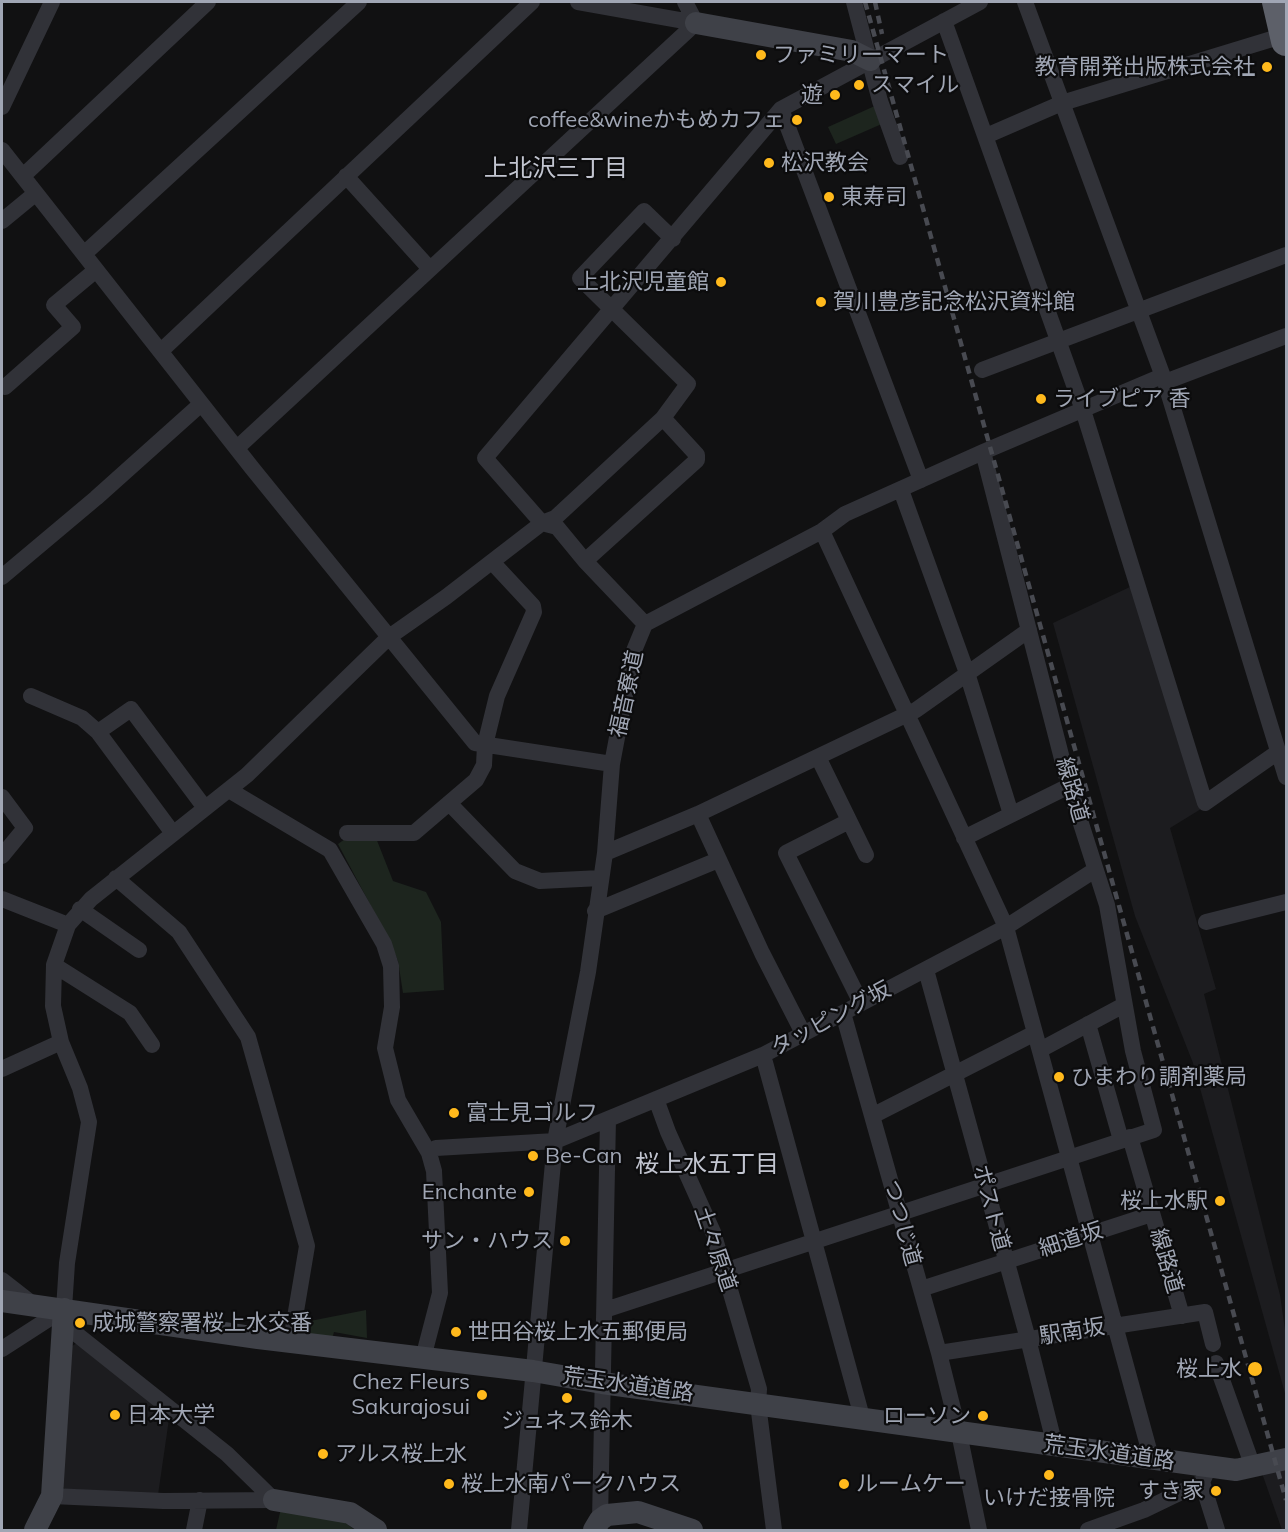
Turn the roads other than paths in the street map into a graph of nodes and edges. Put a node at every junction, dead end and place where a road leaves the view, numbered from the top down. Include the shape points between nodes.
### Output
1 (52, 2) edge
2 (208, 2) edge
3 (359, 2) edge
4 (532, 2) edge
5 (578, 2) edge
6 (685, 2) edge
7 (854, 2) edge
8 (980, 2) edge
9 (1025, 2) edge
10 (1283, 19) edge
11 (944, 21) junction
12 (696, 23) junction
13 (870, 60) junction
14 (1062, 103) junction
15 (2, 107) edge
16 (781, 109) junction
17 (986, 136) junction
18 (2, 150) edge
19 (900, 157) dead end
20 (23, 176) junction
21 (346, 176) junction
22 (36, 193) junction
23 (2, 221) edge
24 (673, 239) junction
25 (84, 254) junction
26 (1287, 255) edge
27 (96, 270) junction
28 (430, 270) junction
29 (611, 308) junction
30 (1138, 311) junction
31 (1287, 336) edge
32 (1059, 341) junction
33 (161, 351) junction
34 (982, 369) dead end
35 (1164, 379) junction
36 (5, 387) dead end
37 (201, 404) junction
38 (1083, 410) junction
39 (663, 418) junction
40 (237, 448) junction
41 (983, 452) junction
42 (921, 480) junction
43 (901, 490) junction
44 (542, 523) junction
45 (822, 531) junction
46 (585, 561) junction
47 (493, 562) junction
48 (2, 577) edge
49 (645, 624) junction
50 (1029, 630) junction
51 (389, 637) junction
52 (968, 673) junction
53 (31, 696) dead end
54 (906, 712) junction
55 (98, 732) junction
56 (485, 745) junction
57 (1278, 752) junction
58 (818, 756) junction
59 (612, 764) junction
60 (1287, 777) edge
61 (1070, 786) junction
62 (229, 790) junction
63 (2, 797) edge
64 (449, 803) junction
65 (205, 808) junction
66 (698, 814) junction
67 (1011, 814) junction
68 (849, 821) junction
69 (172, 832) junction
70 (347, 833) dead end
71 (964, 838) junction
72 (605, 854) junction
73 (866, 855) dead end
74 (2, 856) edge
75 (718, 860) junction
76 (1095, 870) junction
77 (601, 878) junction
78 (115, 879) junction
79 (2, 899) edge
80 (1287, 902) edge
81 (80, 909) junction
82 (595, 911) junction
83 (1206, 922) dead end
84 (68, 925) junction
85 (1006, 927) junction
86 (139, 950) dead end
87 (54, 965) junction
88 (926, 970) junction
89 (861, 1003) junction
90 (1124, 1005) junction
91 (843, 1013) junction
92 (1088, 1024) junction
93 (1035, 1032) junction
94 (803, 1033) junction
95 (61, 1042) junction
96 (152, 1045) dead end
97 (1040, 1050) junction
98 (763, 1055) junction
99 (2, 1069) edge
100 (954, 1075) junction
101 (656, 1099) junction
102 (874, 1115) junction
103 (608, 1119) junction
104 (1125, 1138) junction
105 (555, 1141) junction
106 (436, 1148) dead end
107 (1069, 1158) junction
108 (985, 1185) junction
109 (899, 1213) junction
110 (1152, 1214) junction
111 (1091, 1233) junction
112 (814, 1241) junction
113 (1006, 1261) junction
114 (725, 1270) junction
115 (2, 1280) edge
116 (921, 1289) junction
117 (2, 1301) edge
118 (34, 1305) junction
119 (605, 1310) junction
120 (1205, 1312) joint
121 (1182, 1316) junction
122 (64, 1317) junction
123 (1116, 1324) junction
124 (1028, 1339) junction
125 (291, 1341) junction
126 (1213, 1344) dead end
127 (2, 1349) edge
128 (939, 1353) junction
129 (423, 1358) junction
130 (1216, 1363) dead end
131 (533, 1371) junction
132 (602, 1383) junction
133 (758, 1404) junction
134 (862, 1417) junction
135 (959, 1433) junction
136 (1055, 1446) junction
137 (1151, 1457) junction
138 (1287, 1459) edge
139 (1253, 1467) junction
140 (1206, 1475) junction
141 (52, 1496) junction
142 (200, 1500) junction
143 (274, 1500) junction
144 (597, 1525) edge
145 (35, 1530) edge
146 (194, 1530) edge
147 (376, 1530) edge
148 (519, 1530) edge
149 (692, 1530) edge
150 (774, 1530) edge
151 (979, 1530) edge
152 (1088, 1530) edge
153 (1217, 1530) edge

1 - 15 street
2 - 20 street
3 - 25 street
4 - 21 street
5 - 12 street
6 - 12 street
7 - 13 street
8 - 11 street
9 - 14 street
10 - 14 street
11 - 13 street
11 - 17 street
12 - 13 main road via 852,51
12 - 28 street
13 - 16 street
13 - 19 street
14 - 17 street
14 - 30 street
16 - 24 street
16 - 42 street
17 - 32 street
18 - 20 street
20 - 22 street
21 - 28 street
21 - 33 street
22 - 23 street
22 - 25 street
24 - 29 street
24 - 29 street via 644,211 580,278
25 - 27 street
26 - 30 street
27 - 33 street
27 - 36 street via 54,305 73,327
28 - 40 street
29 - 39 street via 688,384
29 - 44 street via 485,458
30 - 32 street
30 - 35 street
31 - 35 street, 福音寮道
32 - 34 street
32 - 38 street
33 - 37 street
35 - 38 street, 福音寮道
35 - 57 street
37 - 40 street
37 - 48 street
38 - 41 street, 福音寮道
38 - 57 street via 1205,803
39 - 44 street via 555,518
39 - 46 street via 697,455 697,460
40 - 51 street
41 - 42 street, 福音寮道
41 - 50 street, 線路道
42 - 43 street, 福音寮道
43 - 45 street, 福音寮道 via 845,514
43 - 52 street
44 - 46 street via 555,526
44 - 47 street
45 - 49 street, 福音寮道
45 - 54 street
46 - 49 street
47 - 51 street
47 - 56 street via 533,606 534,612 497,696
49 - 59 street, 福音寮道 via 633,653
50 - 52 street
50 - 61 street, 線路道
51 - 56 street via 475,743
51 - 62 street
52 - 54 street via 916,710
52 - 67 street
53 - 55 street via 82,718
54 - 58 street
54 - 71 street
55 - 65 street via 131,709
55 - 69 street
56 - 59 street
56 - 64 street via 484,765 476,780
57 - 60 street
58 - 66 street
58 - 68 street
59 - 72 street, 福音寮道
61 - 67 street
61 - 76 street, 線路道
62 - 65 street
62 - 129 street via 330,849 384,944 391,966 392,1007 385,1048 398,1100 429,1153 434,1171 440,1293
63 - 74 street via 25,828
64 - 70 street via 414,833
64 - 77 street via 514,871 540,881
65 - 69 street
66 - 72 street
66 - 75 street
67 - 71 street
68 - 73 street
68 - 89 street via 786,853
69 - 78 street
71 - 85 street
72 - 77 street, 福音寮道
75 - 82 street
75 - 94 street
76 - 85 street, タッピング坂
76 - 90 street, 線路道 via 1107,905
77 - 82 street, 福音寮道
78 - 81 street
78 - 125 street via 179,932 248,1037 307,1246
79 - 84 street
80 - 83 street
81 - 84 street
81 - 86 street
82 - 105 street, 福音寮道 via 578,1029
84 - 87 street
85 - 88 street, タッピング坂
85 - 93 street
87 - 95 street via 53,1006
87 - 96 street via 130,1013
88 - 89 street, タッピング坂
88 - 100 street, ポスト道
89 - 91 street, タッピング坂
90 - 92 street
90 - 104 street, 線路道 via 1154,1130
91 - 94 street, タッピング坂
91 - 102 street, つつじ道
92 - 97 street
92 - 104 street, 線路道
93 - 97 street
93 - 100 street
94 - 98 street, タッピング坂
95 - 99 street
95 - 122 street via 89,1122
97 - 107 street
98 - 101 street, タッピング坂
98 - 112 street
100 - 102 street
100 - 108 street, ポスト道
101 - 103 street, タッピング坂
101 - 114 street, 土々原道 via 713,1232
102 - 109 street, つつじ道
103 - 105 street, タッピング坂
103 - 119 street
104 - 107 street
104 - 110 street, 線路道
105 - 106 street, タッピング坂
105 - 131 street, 福音寮道
107 - 108 street
107 - 111 street
108 - 109 street
108 - 113 street, ポスト道
109 - 112 street
109 - 116 street, つつじ道
110 - 111 street, 細道坂
110 - 121 street, 線路道
111 - 113 street, 細道坂
111 - 123 street
112 - 114 street
112 - 134 street
113 - 116 street, 細道坂
113 - 124 street, ポスト道
114 - 119 street
114 - 133 street, 土々原道 via 759,1389
115 - 118 street
116 - 128 street, つつじ道
117 - 118 main road, 荒玉水道道路
118 - 122 main road, 荒玉水道道路
119 - 132 street
120 - 121 street, 駅南坂
120 - 126 street, 線路道
121 - 123 street, 駅南坂
122 - 125 main road, 荒玉水道道路
122 - 127 street
122 - 141 main road
122 - 143 street via 227,1454
123 - 124 street, 駅南坂
123 - 137 street
124 - 128 street, 駅南坂
124 - 136 street, ポスト道
125 - 129 main road, 荒玉水道道路
128 - 135 street, つつじ道
129 - 131 main road, 荒玉水道道路
130 - 139 street
131 - 132 main road, 荒玉水道道路
131 - 148 street, 福音寮道
132 - 133 main road, 荒玉水道道路
132 - 144 street
133 - 134 main road, 荒玉水道道路
133 - 150 street, 土々原道
134 - 135 main road, 荒玉水道道路
135 - 136 main road, 荒玉水道道路
135 - 151 street, つつじ道
136 - 137 main road, 荒玉水道道路
137 - 140 main road, 荒玉水道道路
138 - 139 main road, 荒玉水道道路
139 - 140 main road, 荒玉水道道路
140 - 152 street via 1143,1510
140 - 153 street
141 - 142 street
141 - 145 main road
142 - 143 street
142 - 146 street
143 - 147 main road via 350,1513
144 - 149 main road via 615,1512 638,1512

